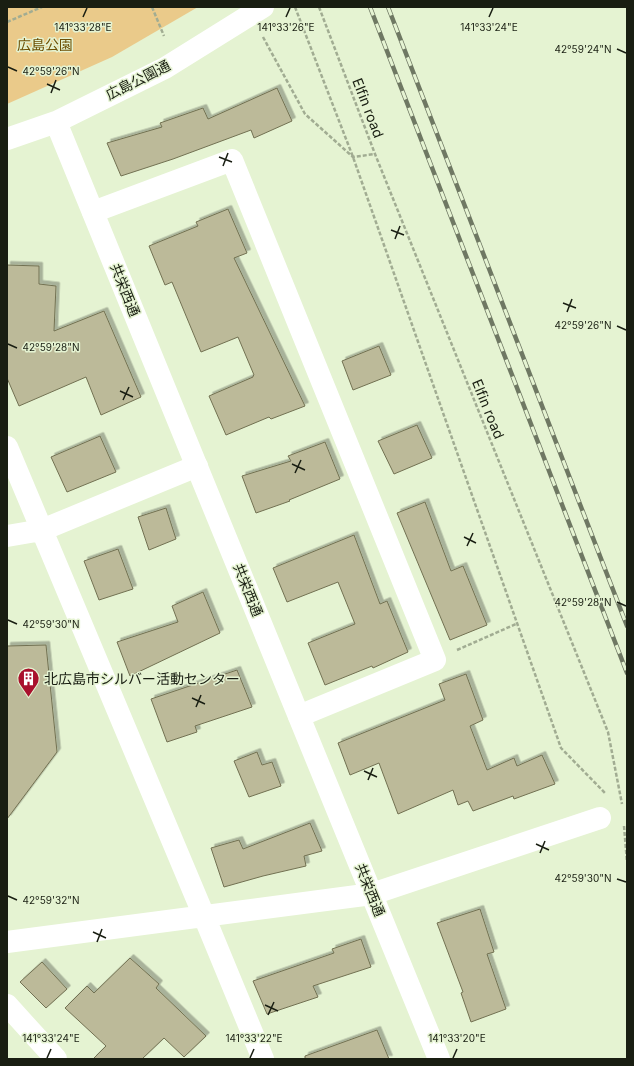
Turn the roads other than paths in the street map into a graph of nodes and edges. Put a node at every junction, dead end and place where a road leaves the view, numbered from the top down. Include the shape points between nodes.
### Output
1 (263, 7) edge
2 (56, 122) junction
3 (7, 139) edge
4 (93, 212) junction
5 (7, 447) edge
6 (197, 466) junction
7 (42, 530) junction
8 (7, 536) edge
9 (299, 716) junction
10 (600, 818) dead end
11 (372, 894) junction
12 (204, 916) junction
13 (7, 942) edge
14 (7, 1006) edge
15 (56, 1059) edge
16 (263, 1059) edge
17 (439, 1059) edge

1 - 2 street, 広島公園通 via 165,68
2 - 3 street, 広島公園通
2 - 4 street, 共栄西通
4 - 6 street, 共栄西通
4 - 9 street via 232,160 435,660
5 - 7 street
6 - 7 street
6 - 9 street, 共栄西通
7 - 8 street
7 - 12 street
9 - 11 street, 共栄西通
10 - 11 street
11 - 12 street
11 - 17 street, 共栄西通
12 - 13 street
12 - 16 street
14 - 15 street

